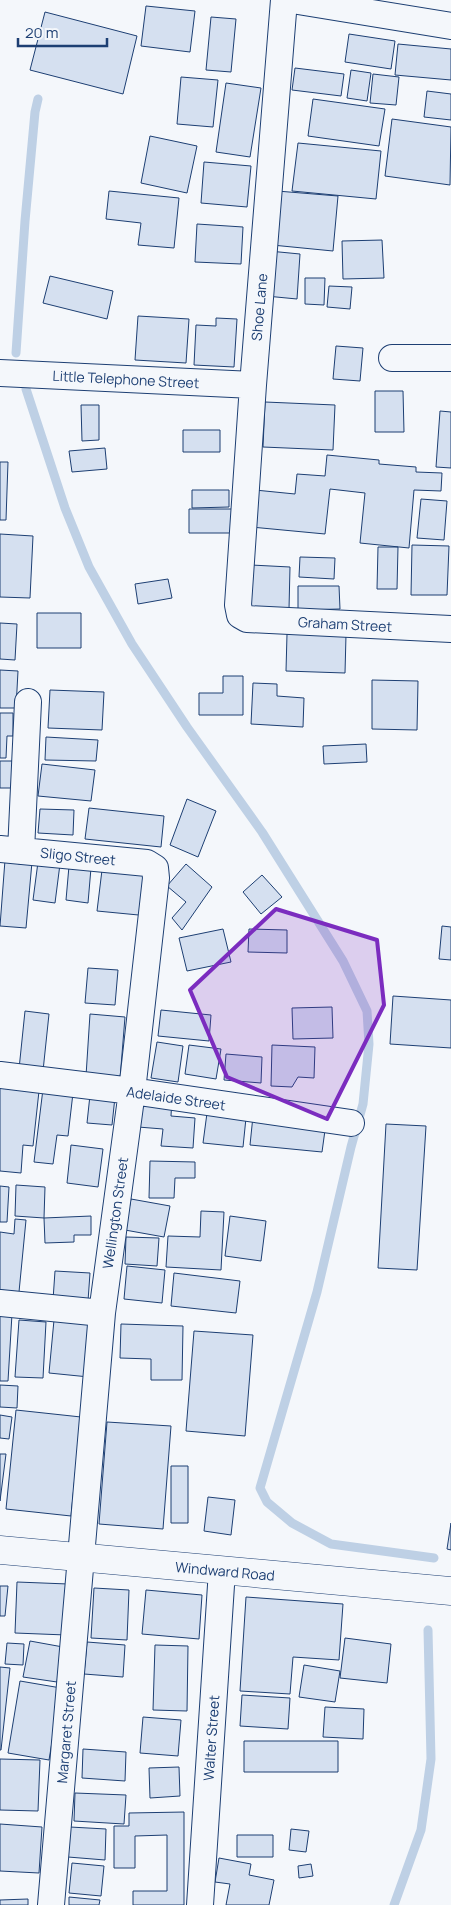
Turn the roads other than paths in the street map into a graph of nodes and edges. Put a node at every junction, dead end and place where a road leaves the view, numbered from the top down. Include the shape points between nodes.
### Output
1 (284, 0) edge
2 (292, 0) edge
3 (451, 26) edge
4 (392, 358) dead end
5 (451, 358) edge
6 (0, 373) edge
7 (252, 385) junction
8 (240, 615) joint
9 (451, 629) edge
10 (28, 702) dead end
11 (10, 850) edge
12 (155, 868) joint
13 (0, 1075) edge
14 (132, 1091) junction
15 (351, 1123) dead end
16 (0, 1303) edge
17 (102, 1313) junction
18 (0, 1550) edge
19 (82, 1559) junction
20 (222, 1570) junction
21 (451, 1591) edge
22 (51, 1905) edge
23 (200, 1905) edge

1 - 7 street, Shoe Lane
2 - 3 street
4 - 5 street
6 - 7 street, Little Telephone Street
7 - 8 street, Shoe Lane via 238,605
8 - 9 street, Graham Street via 247,619
10 - 11 street
11 - 12 street, Sligo Street via 147,863
12 - 14 street, Wellington Street
13 - 14 street, Adelaide Street
14 - 15 street, Adelaide Street
14 - 17 street, Wellington Street
16 - 17 street
17 - 19 street, Wellington Street
18 - 19 main road, Windward Road
19 - 20 main road, Windward Road
19 - 22 street, Margaret Street
20 - 21 main road, Windward Road
20 - 23 street, Walter Street

